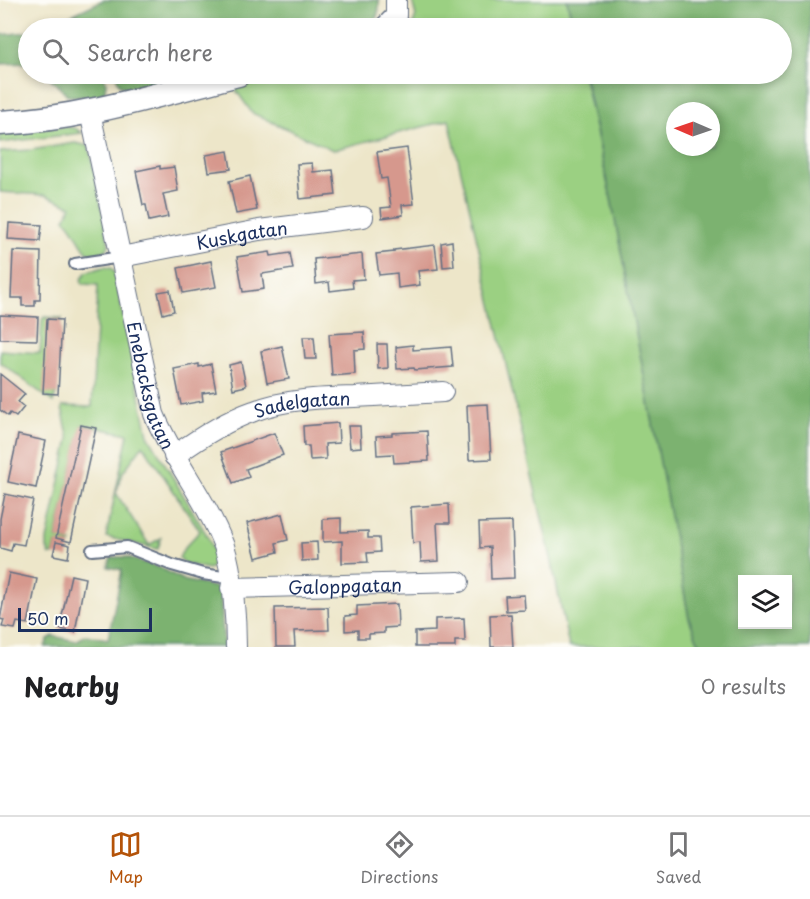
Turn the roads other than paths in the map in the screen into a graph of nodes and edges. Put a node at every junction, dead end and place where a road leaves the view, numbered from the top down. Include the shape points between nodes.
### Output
1 (199, 84) edge
2 (90, 112) junction
3 (0, 123) edge
4 (363, 217) dead end
5 (122, 257) junction
6 (75, 264) dead end
7 (443, 392) dead end
8 (174, 456) junction
9 (92, 550) dead end
10 (459, 582) dead end
11 (231, 583) junction
12 (236, 647) edge

1 - 2 street
2 - 3 street
2 - 5 street, Enebacksgatan
4 - 5 street, Kuskgatan via 259,230
5 - 6 lane
5 - 8 street, Enebacksgatan via 154,414
7 - 8 street, Sadelgatan via 326,398 269,406 225,423
8 - 11 street, Enebacksgatan via 212,519 224,546
9 - 11 lane via 127,547
10 - 11 street, Galoppgatan
11 - 12 street, Enebacksgatan

